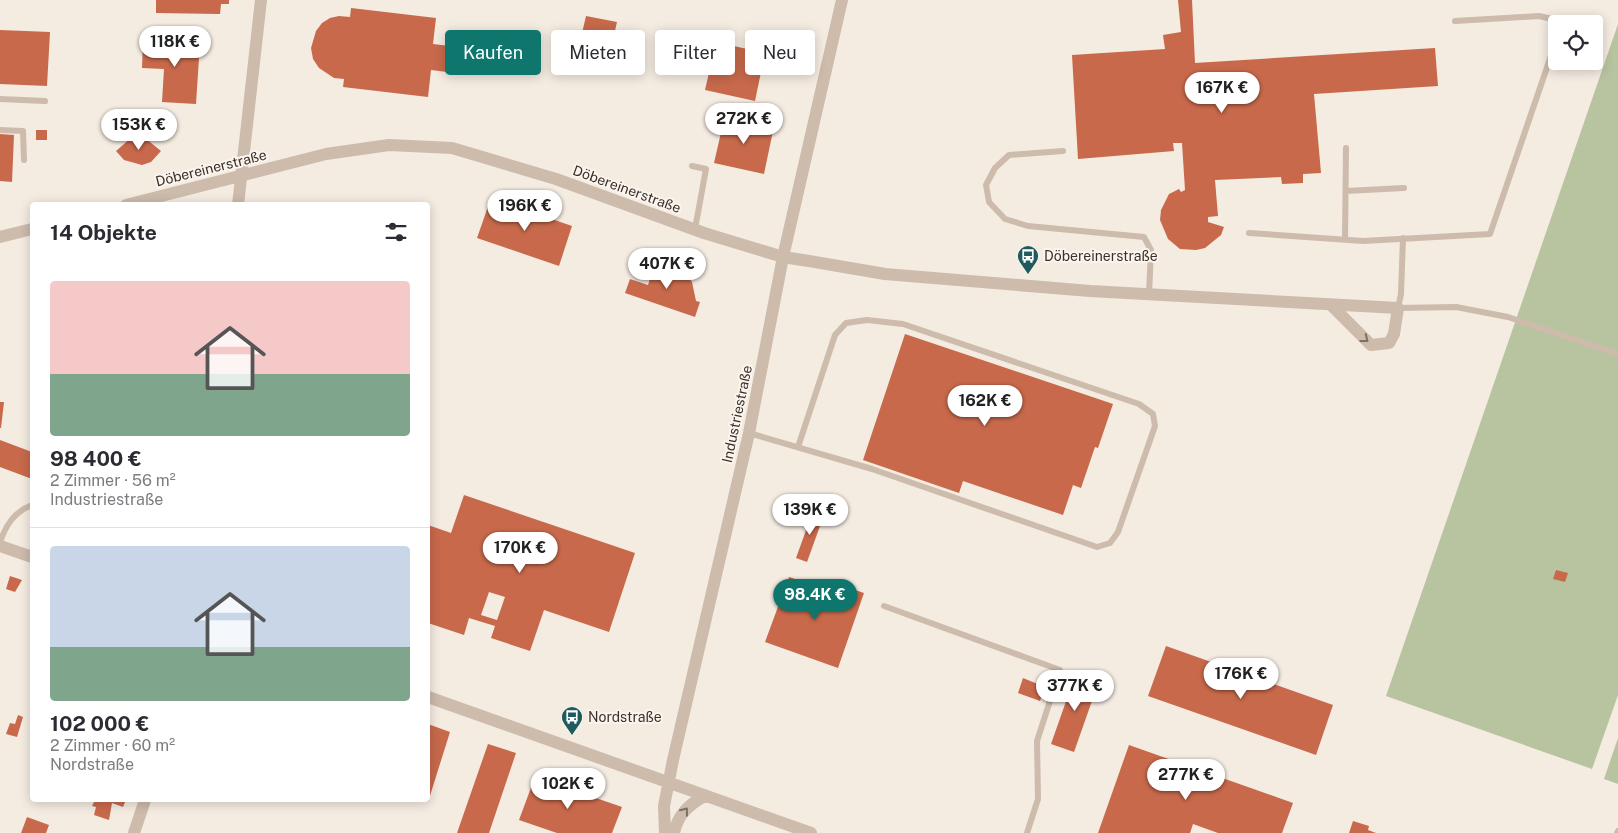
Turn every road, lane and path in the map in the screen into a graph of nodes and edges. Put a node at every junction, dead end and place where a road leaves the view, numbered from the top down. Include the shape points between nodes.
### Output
1 (261, 0) edge
2 (842, 0) edge
3 (1548, 19) edge
4 (1455, 21) dead end
5 (1548, 64) edge
6 (0, 99) edge
7 (45, 101) dead end
8 (0, 130) edge
9 (1346, 148) dead end
10 (1063, 151) dead end
11 (24, 160) dead end
12 (692, 166) dead end
13 (240, 175) junction
14 (1404, 188) dead end
15 (1346, 191) junction
16 (137, 202) edge
17 (238, 202) edge
18 (695, 229) junction
19 (30, 230) edge
20 (1249, 233) dead end
21 (0, 238) edge
22 (1403, 238) junction
23 (1345, 240) junction
24 (783, 257) junction
25 (1149, 294) junction
26 (1331, 305) junction
27 (1398, 308) junction
28 (1618, 354) edge
29 (750, 433) junction
30 (798, 447) junction
31 (30, 506) edge
32 (0, 544) edge
33 (30, 556) edge
34 (884, 606) dead end
35 (430, 698) edge
36 (669, 783) junction
37 (704, 796) junction
38 (144, 802) edge
39 (134, 833) edge
40 (665, 833) edge
41 (674, 833) edge
42 (811, 833) edge
43 (1027, 833) edge

1 - 13 street
2 - 24 street, Industriestraße
3 - 4 lane via 1539,16
5 - 22 lane via 1490,234
6 - 7 lane
8 - 11 lane via 22,131
9 - 15 lane
10 - 25 lane via 1009,155 986,184 989,202 1005,218 1028,226 1144,237 1151,250
12 - 18 lane via 706,169
13 - 16 street, Döbereinerstraße
13 - 17 street
13 - 18 street, Döbereinerstraße via 326,154 389,145 452,148 556,179
14 - 15 lane
15 - 23 lane
18 - 24 street, Döbereinerstraße
19 - 21 street
20 - 23 lane
22 - 23 lane
22 - 27 lane
24 - 25 street, Döbereinerstraße via 885,274
24 - 29 street, Industriestraße
25 - 26 street, Döbereinerstraße
26 - 27 street, Döbereinerstraße
26 -> 27 street via 1366,342 1379,345 1389,343 1394,334
27 - 28 lane via 1456,307 1508,317
29 - 30 lane
29 - 36 street, Industriestraße
30 - 30 lane via 835,335 846,323 867,320 903,324 1139,404 1153,414 1155,426 1118,532 1110,543 1097,547 872,469
31 - 32 lane via 10,520
32 - 33 street
34 - 43 lane via 1060,670 1037,740 1038,799
35 - 36 street
36 - 37 street
36 - 40 street, Industriestraße via 664,806
41 -> 37 street via 687,806
37 - 42 street
38 - 39 street

